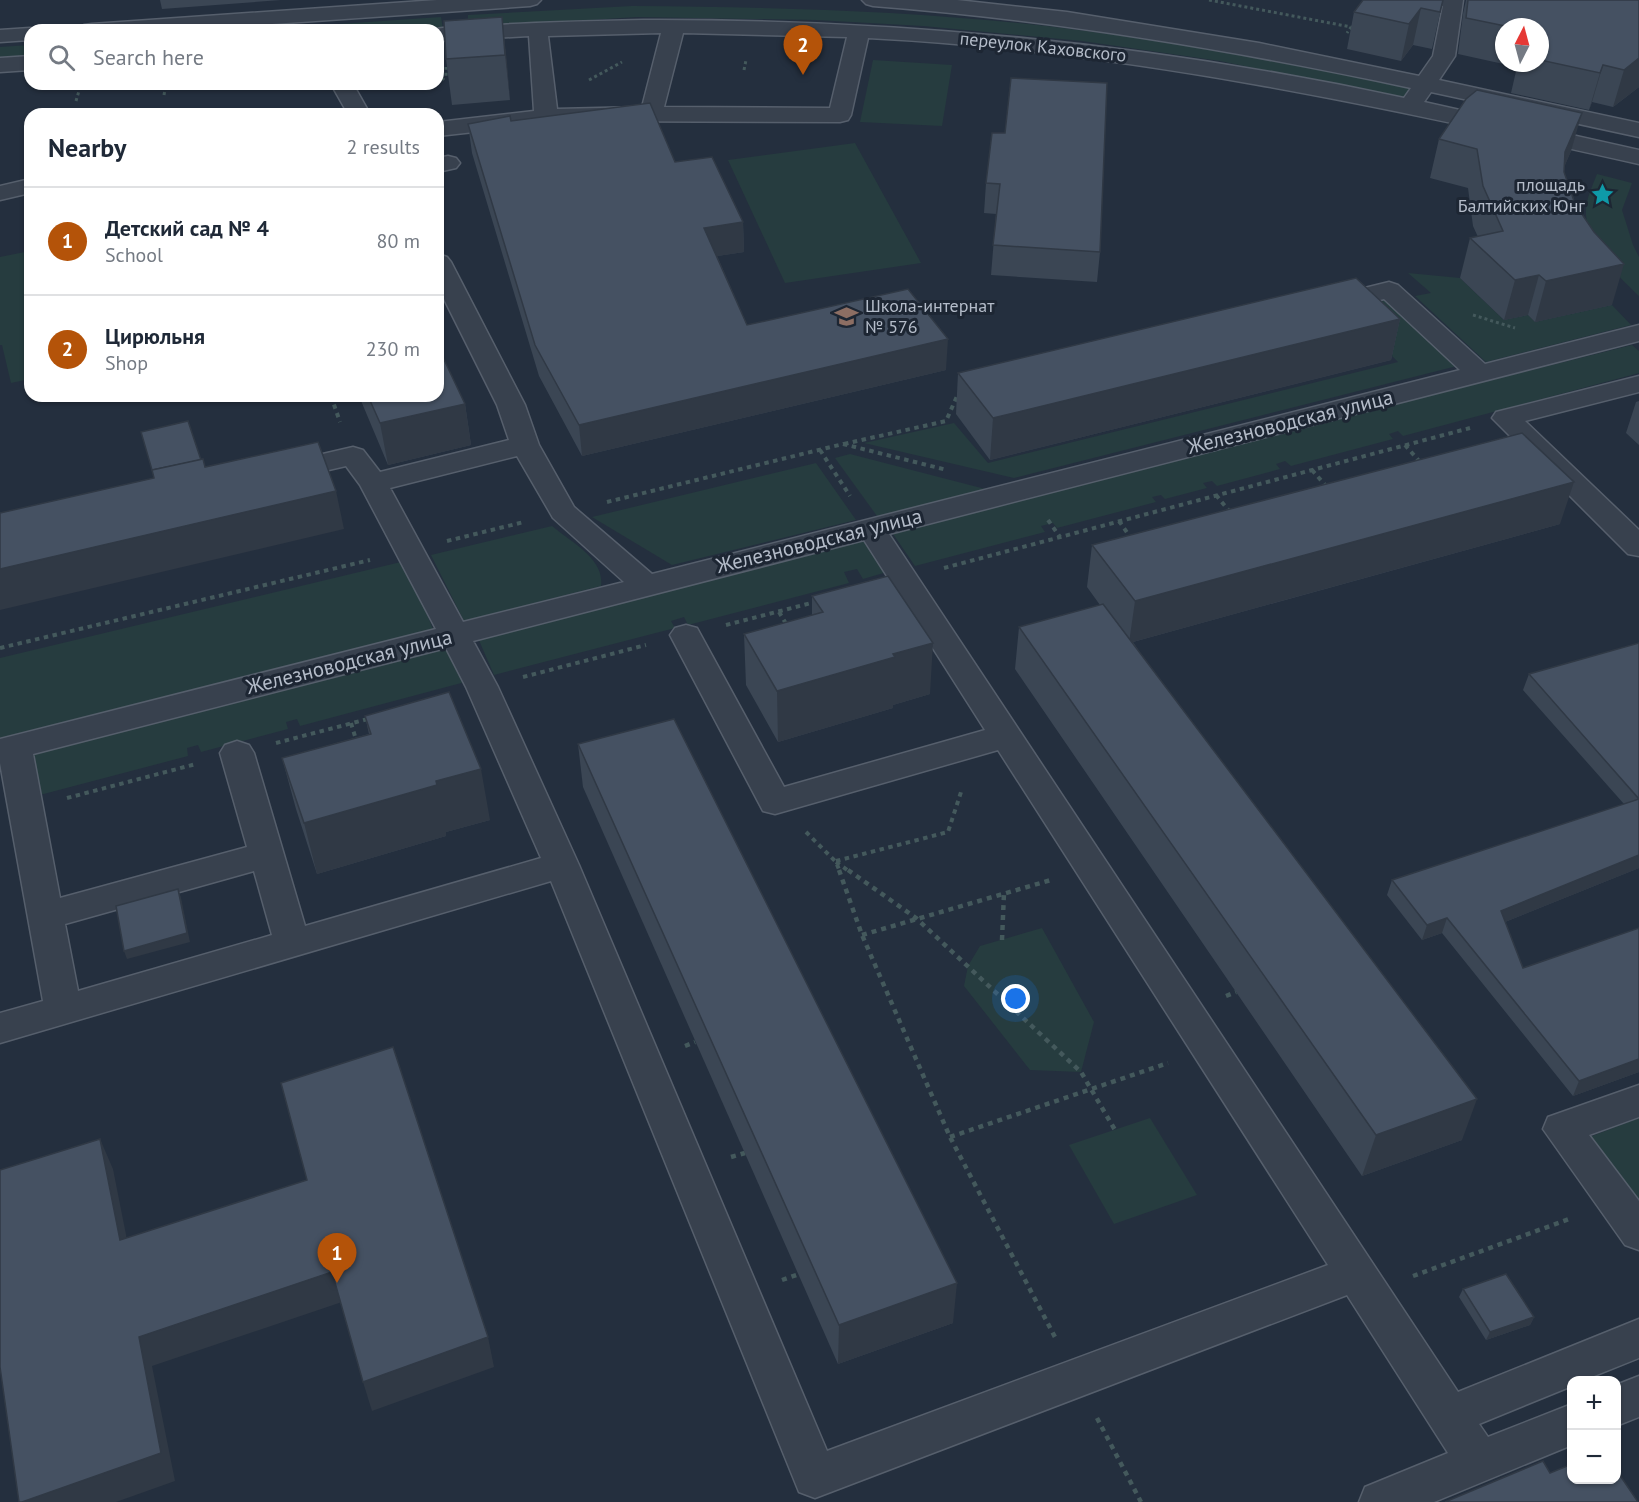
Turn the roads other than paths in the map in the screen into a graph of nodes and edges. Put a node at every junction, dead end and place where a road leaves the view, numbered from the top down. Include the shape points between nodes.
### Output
1 (530, 0) edge
2 (873, 0) edge
3 (1443, 0) edge
4 (505, 1) edge
5 (453, 5) junction
6 (332, 7) edge
7 (155, 24) edge
8 (674, 29) junction
9 (859, 30) junction
10 (24, 34) edge
11 (446, 35) edge
12 (0, 36) edge
13 (539, 38) dead end
14 (24, 63) edge
15 (0, 65) edge
16 (1424, 85) junction
17 (345, 90) edge
18 (1411, 107) junction
19 (356, 108) edge
20 (545, 111) junction
21 (651, 115) junction
22 (444, 128) edge
23 (1639, 130) edge
24 (1639, 157) edge
25 (24, 187) edge
26 (0, 193) edge
27 (444, 274) edge
28 (1308, 309) edge
29 (1639, 333) edge
30 (1479, 373) junction
31 (1639, 384) edge
32 (525, 445) junction
33 (256, 477) edge
34 (373, 483) junction
35 (870, 527) junction
36 (1639, 547) edge
37 (647, 586) junction
38 (686, 634) road end
39 (456, 635) junction
40 (990, 740) junction
41 (7, 749) edge
42 (237, 753) road end
43 (266, 855) junction
44 (562, 865) junction
45 (46, 916) junction
46 (292, 943) junction
47 (63, 1009) junction
48 (0, 1028) edge
49 (1639, 1101) edge
50 (1628, 1217) edge
51 (1362, 1283) junction
52 (1639, 1338) edge
53 (1639, 1396) edge
54 (1621, 1404) edge
55 (1449, 1416) junction
56 (1567, 1426) edge
57 (1479, 1462) junction
58 (1381, 1502) edge

1 - 4 street
2 - 16 street, переулок Каховского via 1090,20 1218,41
3 - 16 street via 1454,2 1444,57
4 - 5 street
5 - 6 street
5 - 11 street
6 - 7 street
8 - 9 street, переулок Каховского
8 - 11 street, переулок Каховского
8 - 21 street
9 - 18 street, переулок Каховского via 1155,60
9 - 21 street via 840,115
10 - 12 street
13 - 20 street
14 - 15 street
16 - 18 street
16 - 23 street, переулок Каховского
17 - 19 street
18 - 24 street, переулок Каховского
20 - 21 street
20 - 22 street
25 - 26 street
27 - 32 street via 511,405
28 - 30 street via 1389,290
29 - 30 street, Железноводская улица
30 - 35 street, Железноводская улица
31 - 36 street via 1506,418
32 - 34 street
32 - 37 street via 563,512
33 - 34 street via 353,456
34 - 39 street
35 - 37 street, Железноводская улица
35 - 40 street
37 - 39 street, Железноводская улица
38 - 40 street via 775,802
39 - 41 street, Железноводская улица
39 - 44 street
40 - 51 street via 1092,869
41 - 45 street via 26,809
42 - 43 street
43 - 45 street
43 - 46 street
44 - 46 street
44 - 51 street via 815,1477 1077,1378
45 - 47 street
46 - 47 street
47 - 48 street
49 - 50 street via 1562,1129
51 - 55 street
52 - 55 street
53 - 54 street
55 - 57 street
56 - 57 street
57 - 58 street

